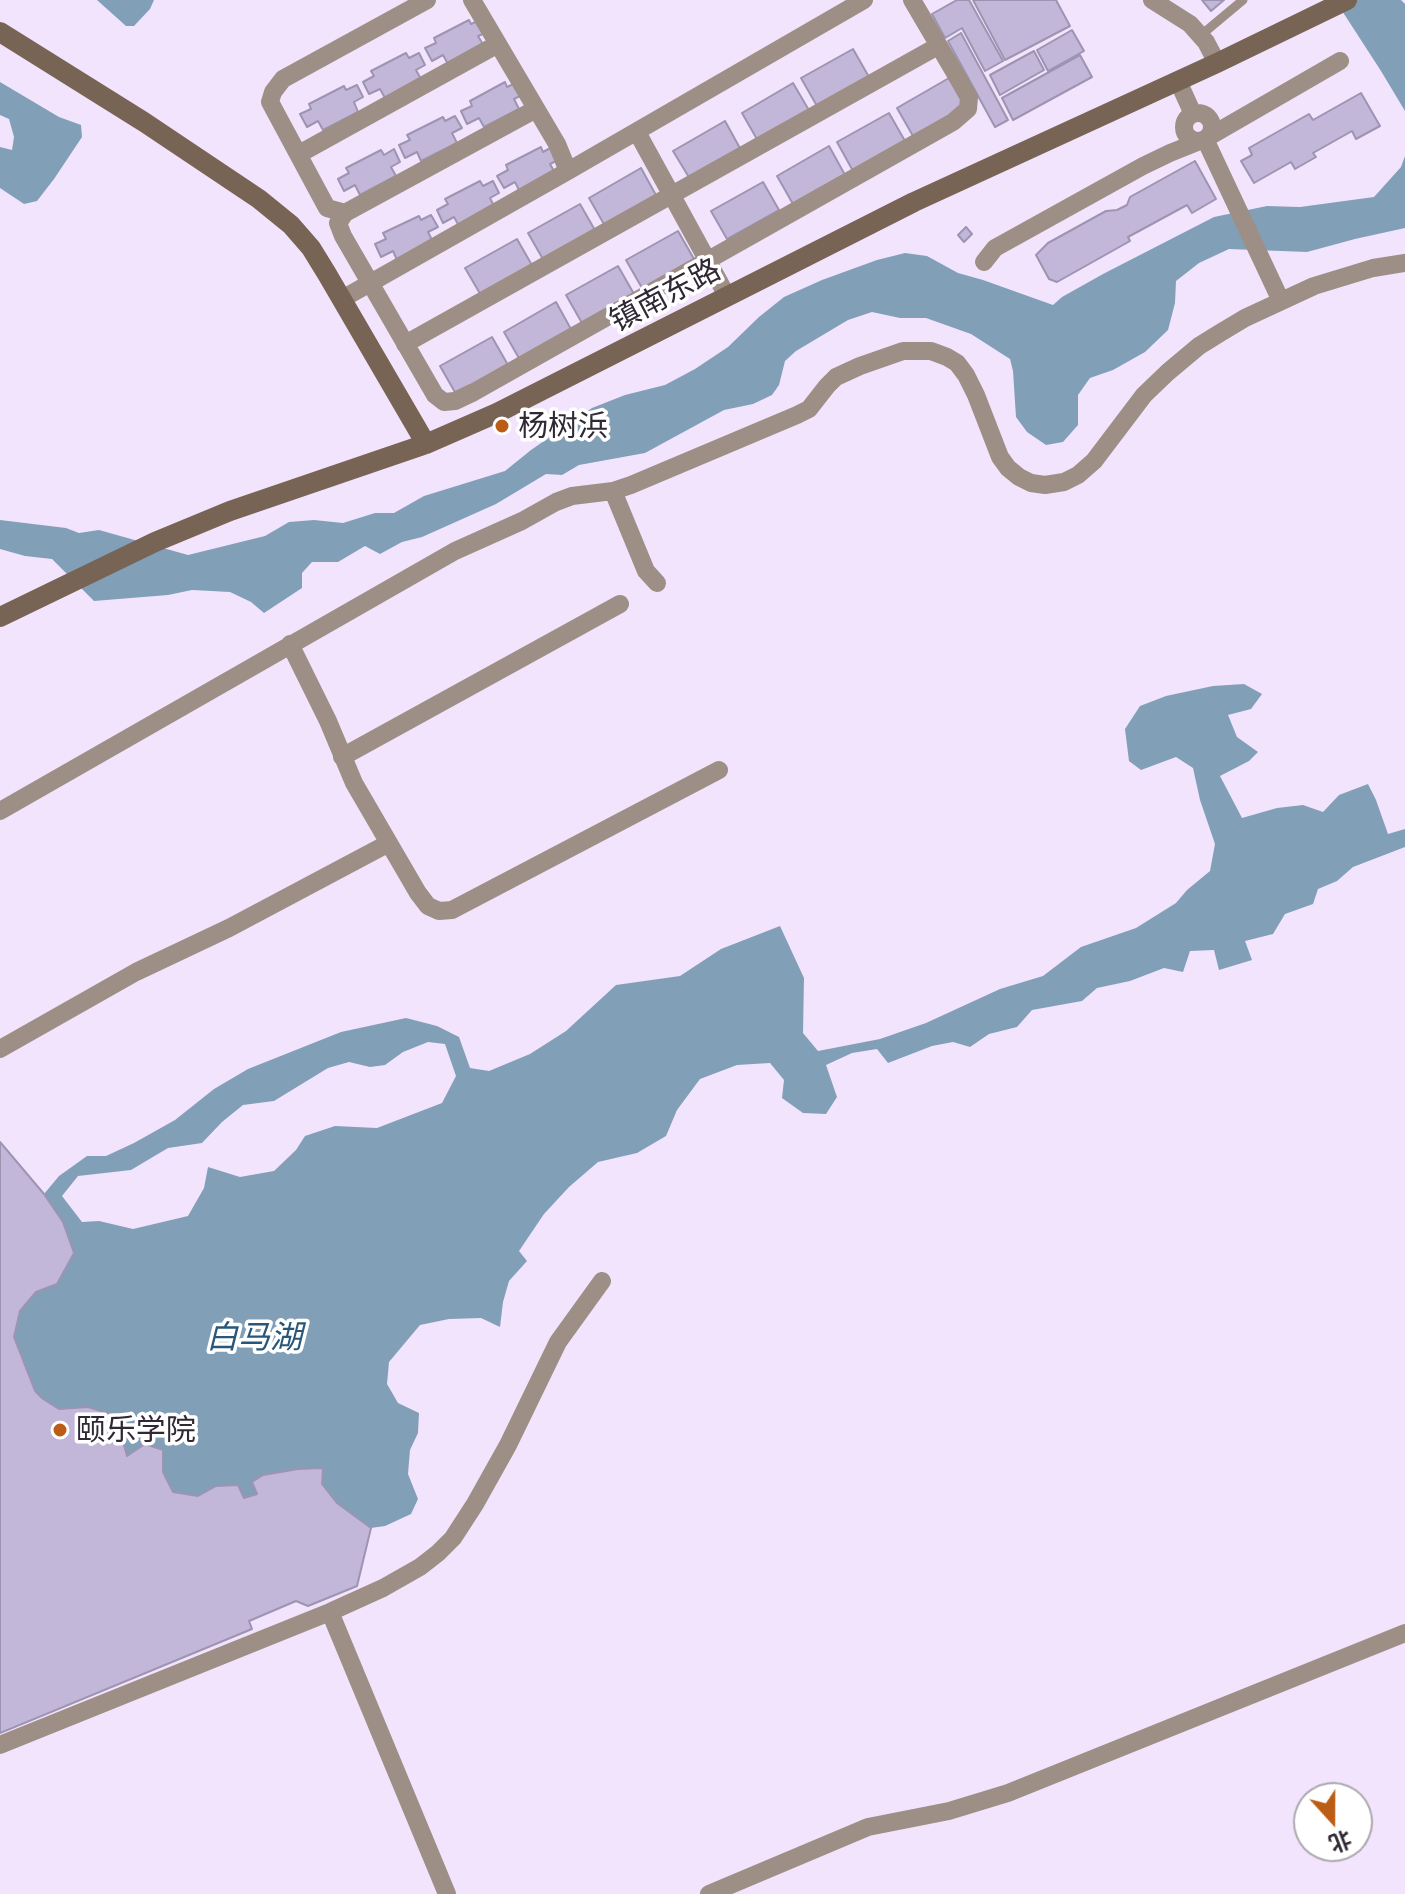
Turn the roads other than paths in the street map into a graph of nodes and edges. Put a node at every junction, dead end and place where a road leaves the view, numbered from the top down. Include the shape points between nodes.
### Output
1 (427, 0) edge
2 (472, 0) edge
3 (864, 0) edge
4 (912, 0) edge
5 (1152, 0) edge
6 (1243, 0) edge
7 (1347, 0) edge
8 (0, 32) edge
9 (1200, 36) junction
10 (498, 44) junction
11 (938, 46) junction
12 (1340, 61) dead end
13 (1217, 63) junction
14 (1178, 81) junction
15 (536, 109) junction
16 (637, 132) junction
17 (1205, 139) junction
18 (299, 154) junction
19 (568, 171) junction
20 (672, 195) junction
21 (345, 213) junction
22 (708, 260) junction
23 (984, 262) dead end
24 (1405, 263) edge
25 (370, 283) junction
26 (727, 296) junction
27 (342, 299) junction
28 (1281, 301) junction
29 (405, 344) junction
30 (426, 444) junction
31 (613, 491) junction
32 (657, 583) dead end
33 (620, 604) dead end
34 (0, 617) edge
35 (290, 644) junction
36 (342, 757) junction
37 (719, 770) dead end
38 (0, 811) edge
39 (389, 843) junction
40 (0, 1049) edge
41 (602, 1281) dead end
42 (330, 1612) junction
43 (1405, 1633) edge
44 (0, 1745) edge
45 (447, 1894) edge
46 (709, 1894) edge

1 - 18 street via 283,79 270,102
2 - 10 street
3 - 16 street
4 - 11 street
5 - 9 street
6 - 9 lane
7 - 13 street, 镇南东路
8 - 27 street via 270,208 311,248
9 - 13 street
10 - 15 street
10 - 18 street
11 - 20 street
11 - 22 street via 969,97 968,109
12 - 17 street
13 - 14 street, 镇南东路
14 - 17 street via 1193,114 1184,124 1185,134 1192,140
14 - 26 street, 镇南东路 via 914,202
15 - 19 street
15 - 21 street
16 - 19 street
16 - 20 street
17 - 23 street via 1157,159 995,248
17 - 28 street
18 - 21 street via 327,208
19 - 25 street
20 - 22 street
20 - 29 street
21 - 25 street via 338,223
22 - 26 street
22 - 29 street via 455,401 444,402 435,395
24 - 28 street via 1347,275
25 - 27 street
25 - 29 street
26 - 30 street, 镇南东路
27 - 30 street
28 - 31 street via 1220,333 1178,363 1144,395 1094,461 1064,482 1031,483 1008,468 957,363 917,349 836,377 809,409
30 - 34 street, 镇南东路 via 230,511
31 - 32 street via 646,571
31 - 35 street via 556,502 455,551
33 - 36 street
35 - 36 street
35 - 38 street
36 - 39 street
37 - 39 street via 452,910 428,906
39 - 40 street via 136,972
41 - 42 street via 558,1342 493,1474 453,1538 420,1567
42 - 44 street
42 - 45 street
43 - 46 street via 1008,1793 868,1827

